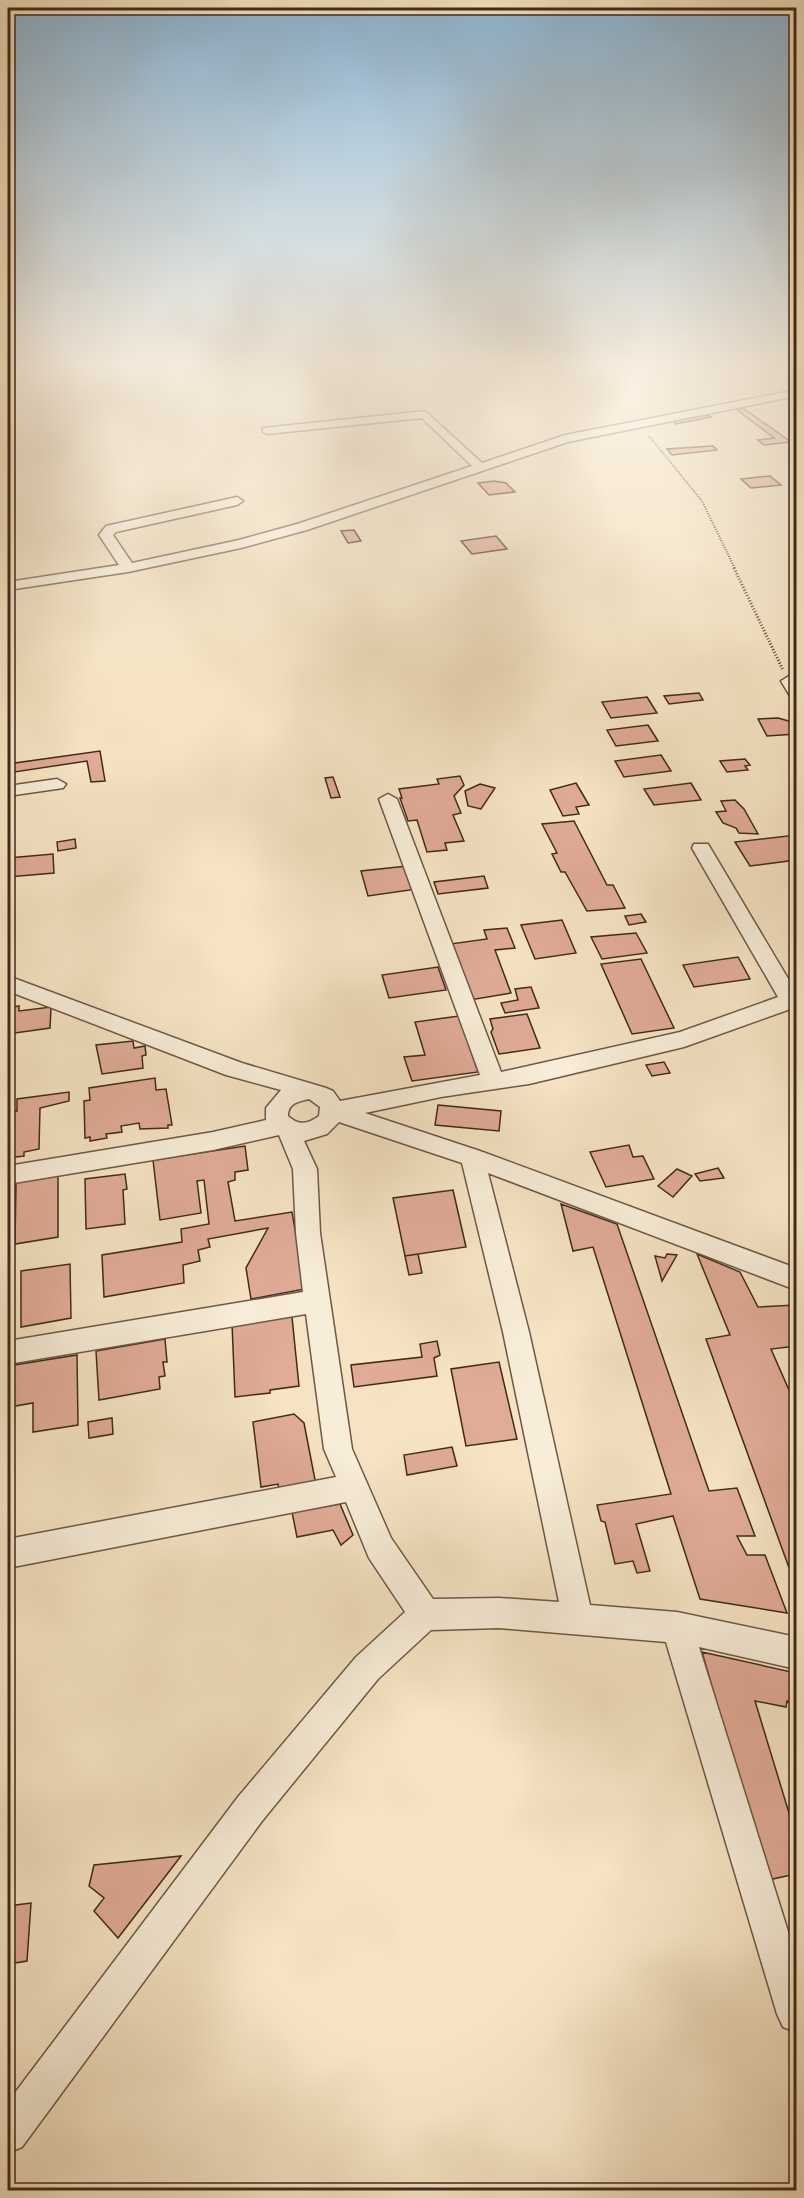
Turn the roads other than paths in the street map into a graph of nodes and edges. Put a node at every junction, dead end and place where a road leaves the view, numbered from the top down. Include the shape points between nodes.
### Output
1 (469, 470) edge
2 (237, 501) dead end
3 (128, 568) junction
4 (8, 586) edge
5 (57, 784) dead end
6 (8, 791) edge
7 (388, 799) dead end
8 (701, 848) dead end
9 (8, 983) edge
10 (794, 1000) edge
11 (236, 1070) junction
12 (493, 1081) junction
13 (307, 1091) junction
14 (326, 1120) junction
15 (282, 1122) junction
16 (472, 1157) junction
17 (305, 1169) junction
18 (8, 1175) edge
19 (796, 1280) edge
20 (317, 1301) junction
21 (8, 1353) edge
22 (354, 1487) junction
23 (8, 1554) edge
24 (425, 1615) junction
25 (578, 1619) junction
26 (677, 1626) junction
27 (796, 1653) edge
28 (796, 2014) edge
29 (8, 2133) edge

1 - 3 street via 302,527
2 - 3 street via 111,529 106,535
3 - 4 street
5 - 6 street
7 - 12 street
8 - 10 street
9 - 11 street
10 - 12 street via 684,1040
11 - 13 street
11 - 15 street
12 - 14 street
13 - 14 street via 324,1096
13 - 15 street via 285,1097
14 - 15 street via 297,1133
14 - 16 street
14 - 17 street
15 - 17 street
15 - 18 street via 213,1141
16 - 19 street
16 - 25 street via 516,1332
17 - 20 street
20 - 21 street
20 - 22 street via 338,1449
22 - 23 street
22 - 24 street via 380,1548
24 - 25 street via 499,1613
24 - 29 street via 367,1668 250,1809
25 - 26 street
26 - 27 street
26 - 28 street

